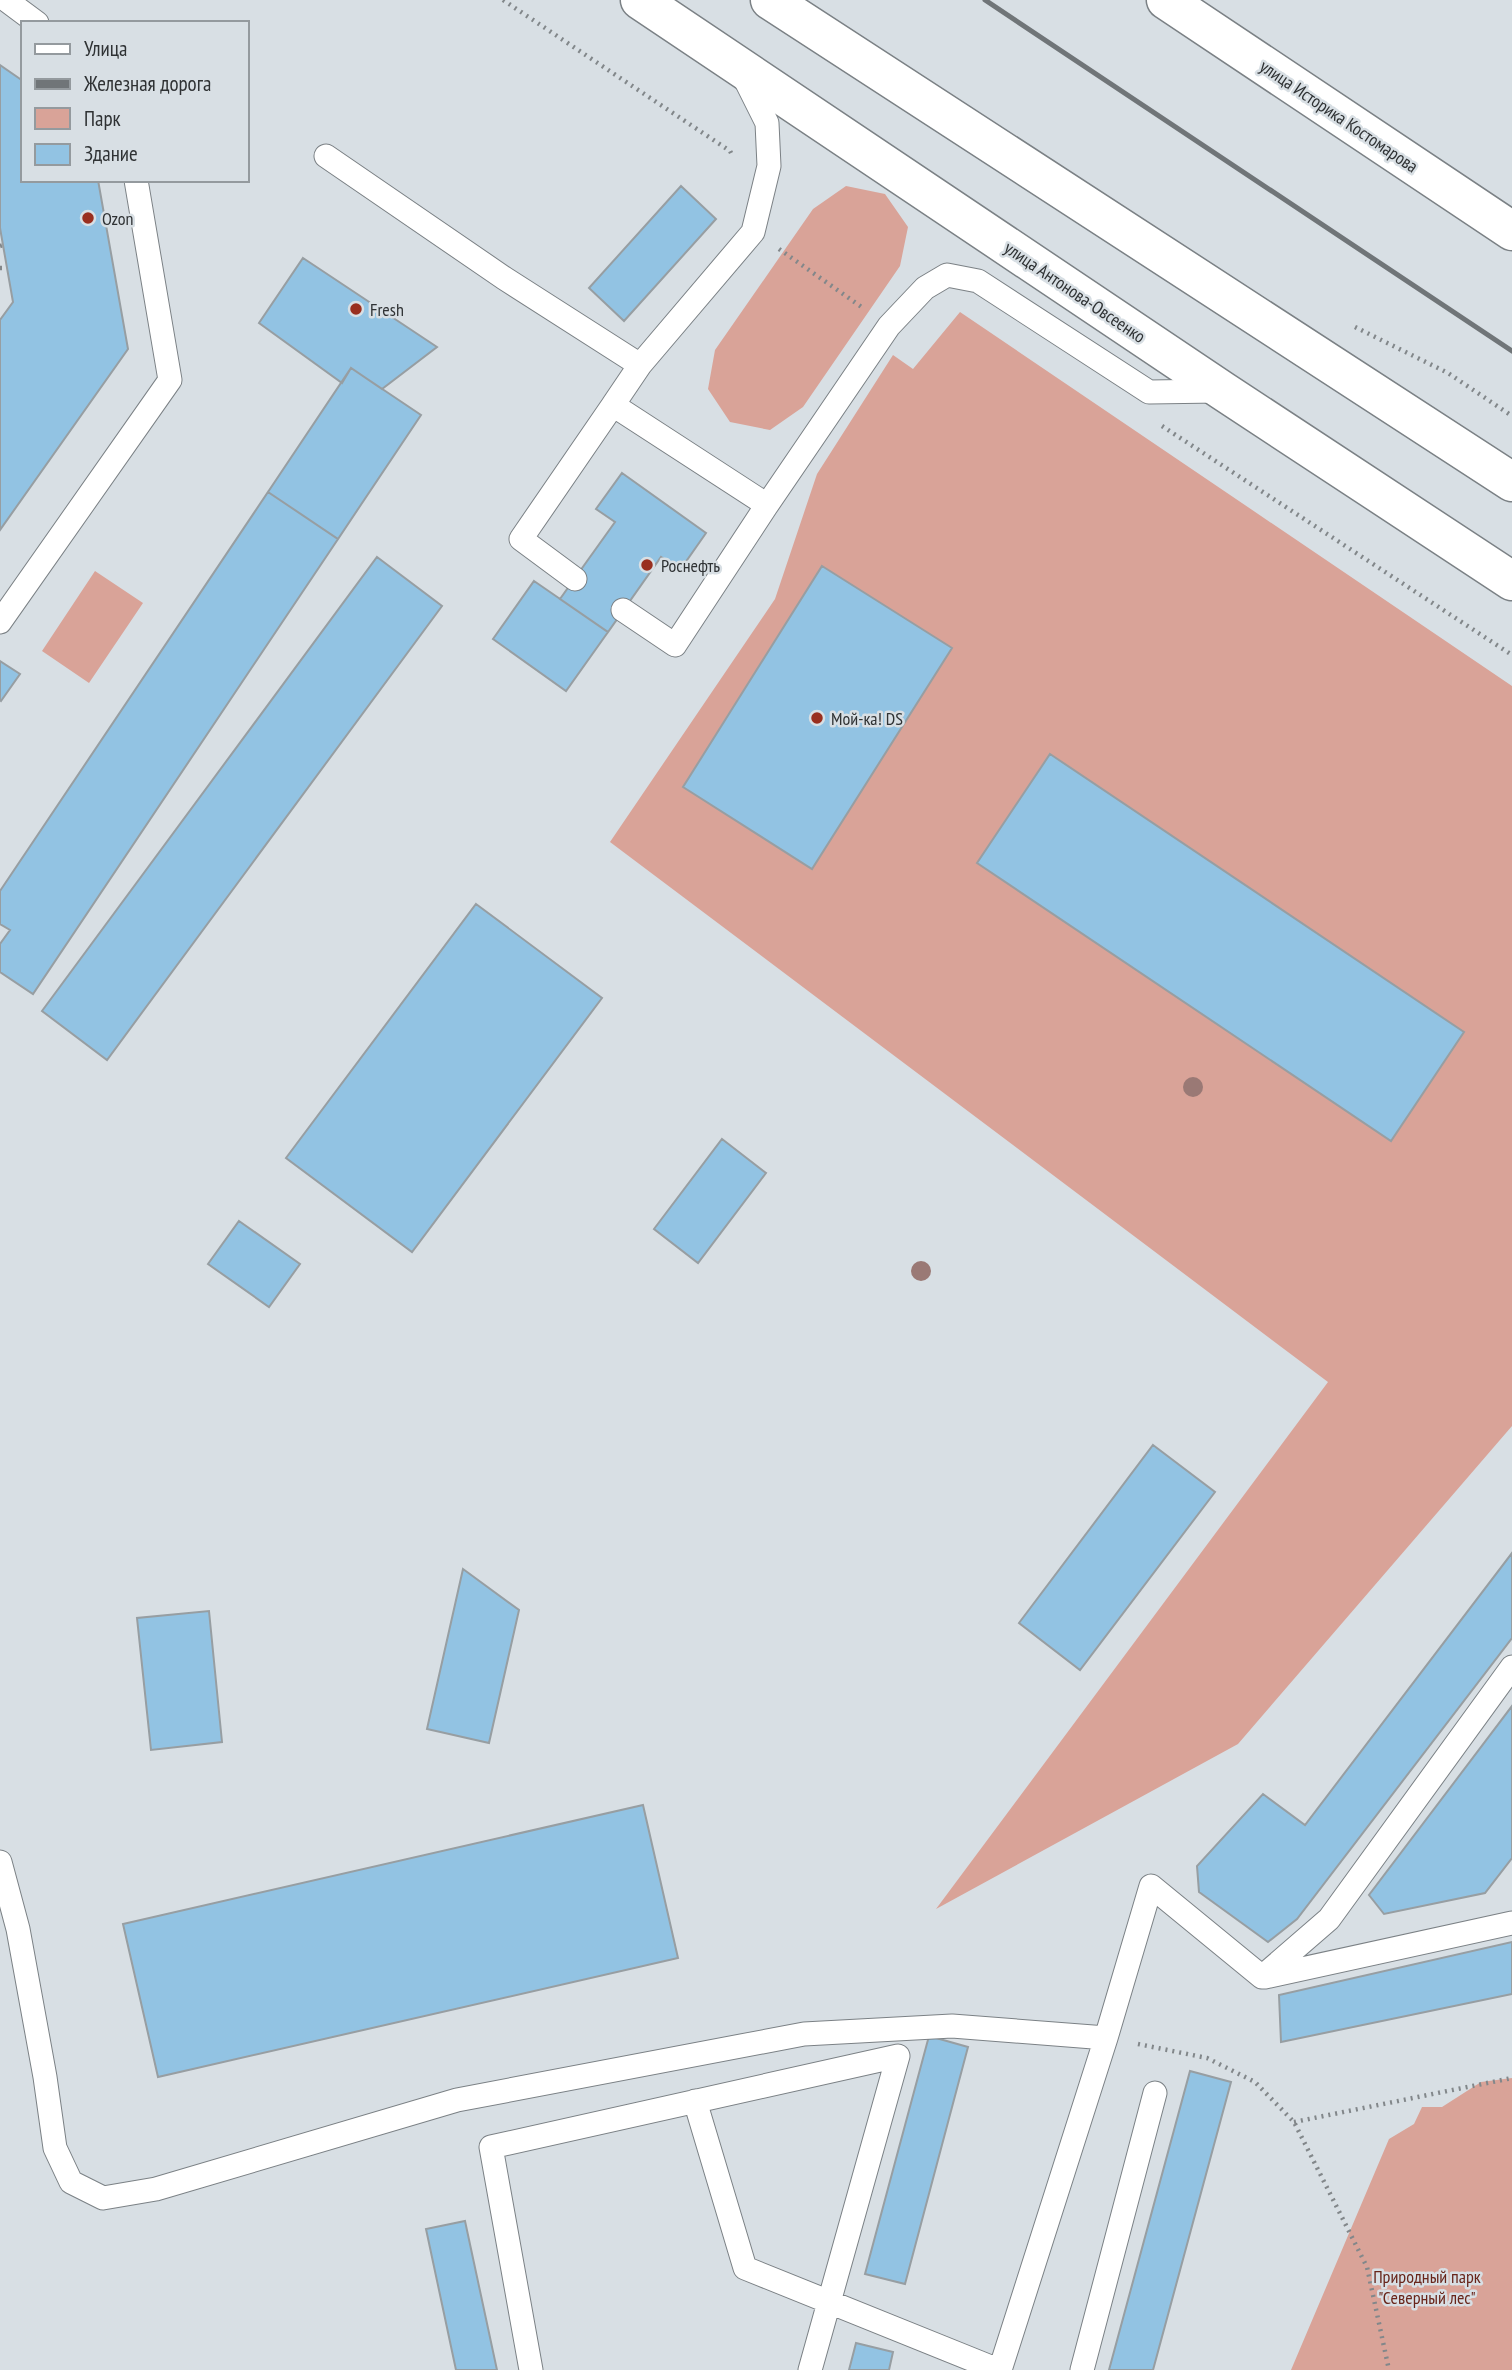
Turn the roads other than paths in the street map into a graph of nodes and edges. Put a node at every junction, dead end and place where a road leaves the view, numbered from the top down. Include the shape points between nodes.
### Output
1 (6, 0) edge
2 (640, 0) edge
3 (770, 0) edge
4 (1166, 0) edge
5 (34, 21) edge
6 (739, 67) junction
7 (326, 156) dead end
8 (136, 182) edge
9 (1512, 231) edge
10 (640, 365) junction
11 (1223, 391) junction
12 (613, 405) junction
13 (1512, 482) edge
14 (767, 505) junction
15 (575, 579) dead end
16 (1512, 581) edge
17 (622, 610) dead end
18 (0, 622) edge
19 (1512, 1667) edge
20 (0, 1862) edge
21 (1512, 1904) edge
22 (1504, 1924) edge
23 (1262, 1977) junction
24 (1106, 2038) junction
25 (1155, 2093) dead end
26 (695, 2101) junction
27 (828, 2302) junction
28 (810, 2368) edge
29 (531, 2370) edge
30 (999, 2370) edge
31 (1082, 2370) edge

1 - 5 lane
2 - 6 main road, улица Антонова-Овсеенко
3 - 13 main road
4 - 9 main road, улица Историка Костомарова
6 - 10 lane via 767,122 769,166 753,232
6 - 11 main road, улица Антонова-Овсеенко
7 - 10 lane
8 - 18 lane via 170,380
10 - 12 lane
11 - 14 lane via 1149,392 978,281 947,275 925,288 889,326
11 - 16 main road, улица Антонова-Овсеенко
12 - 14 lane
12 - 15 lane via 521,539
14 - 17 lane via 675,645
19 - 23 lane via 1329,1919
20 - 24 lane via 18,1929 55,2148 71,2182 103,2198 156,2189 457,2101 804,2034 952,2026
21 - 22 lane
22 - 23 lane
23 - 24 lane via 1151,1886
24 - 30 lane
25 - 31 lane
26 - 27 lane via 745,2269
26 - 27 lane via 898,2056
26 - 29 lane via 491,2147
27 - 28 lane
27 - 30 lane

